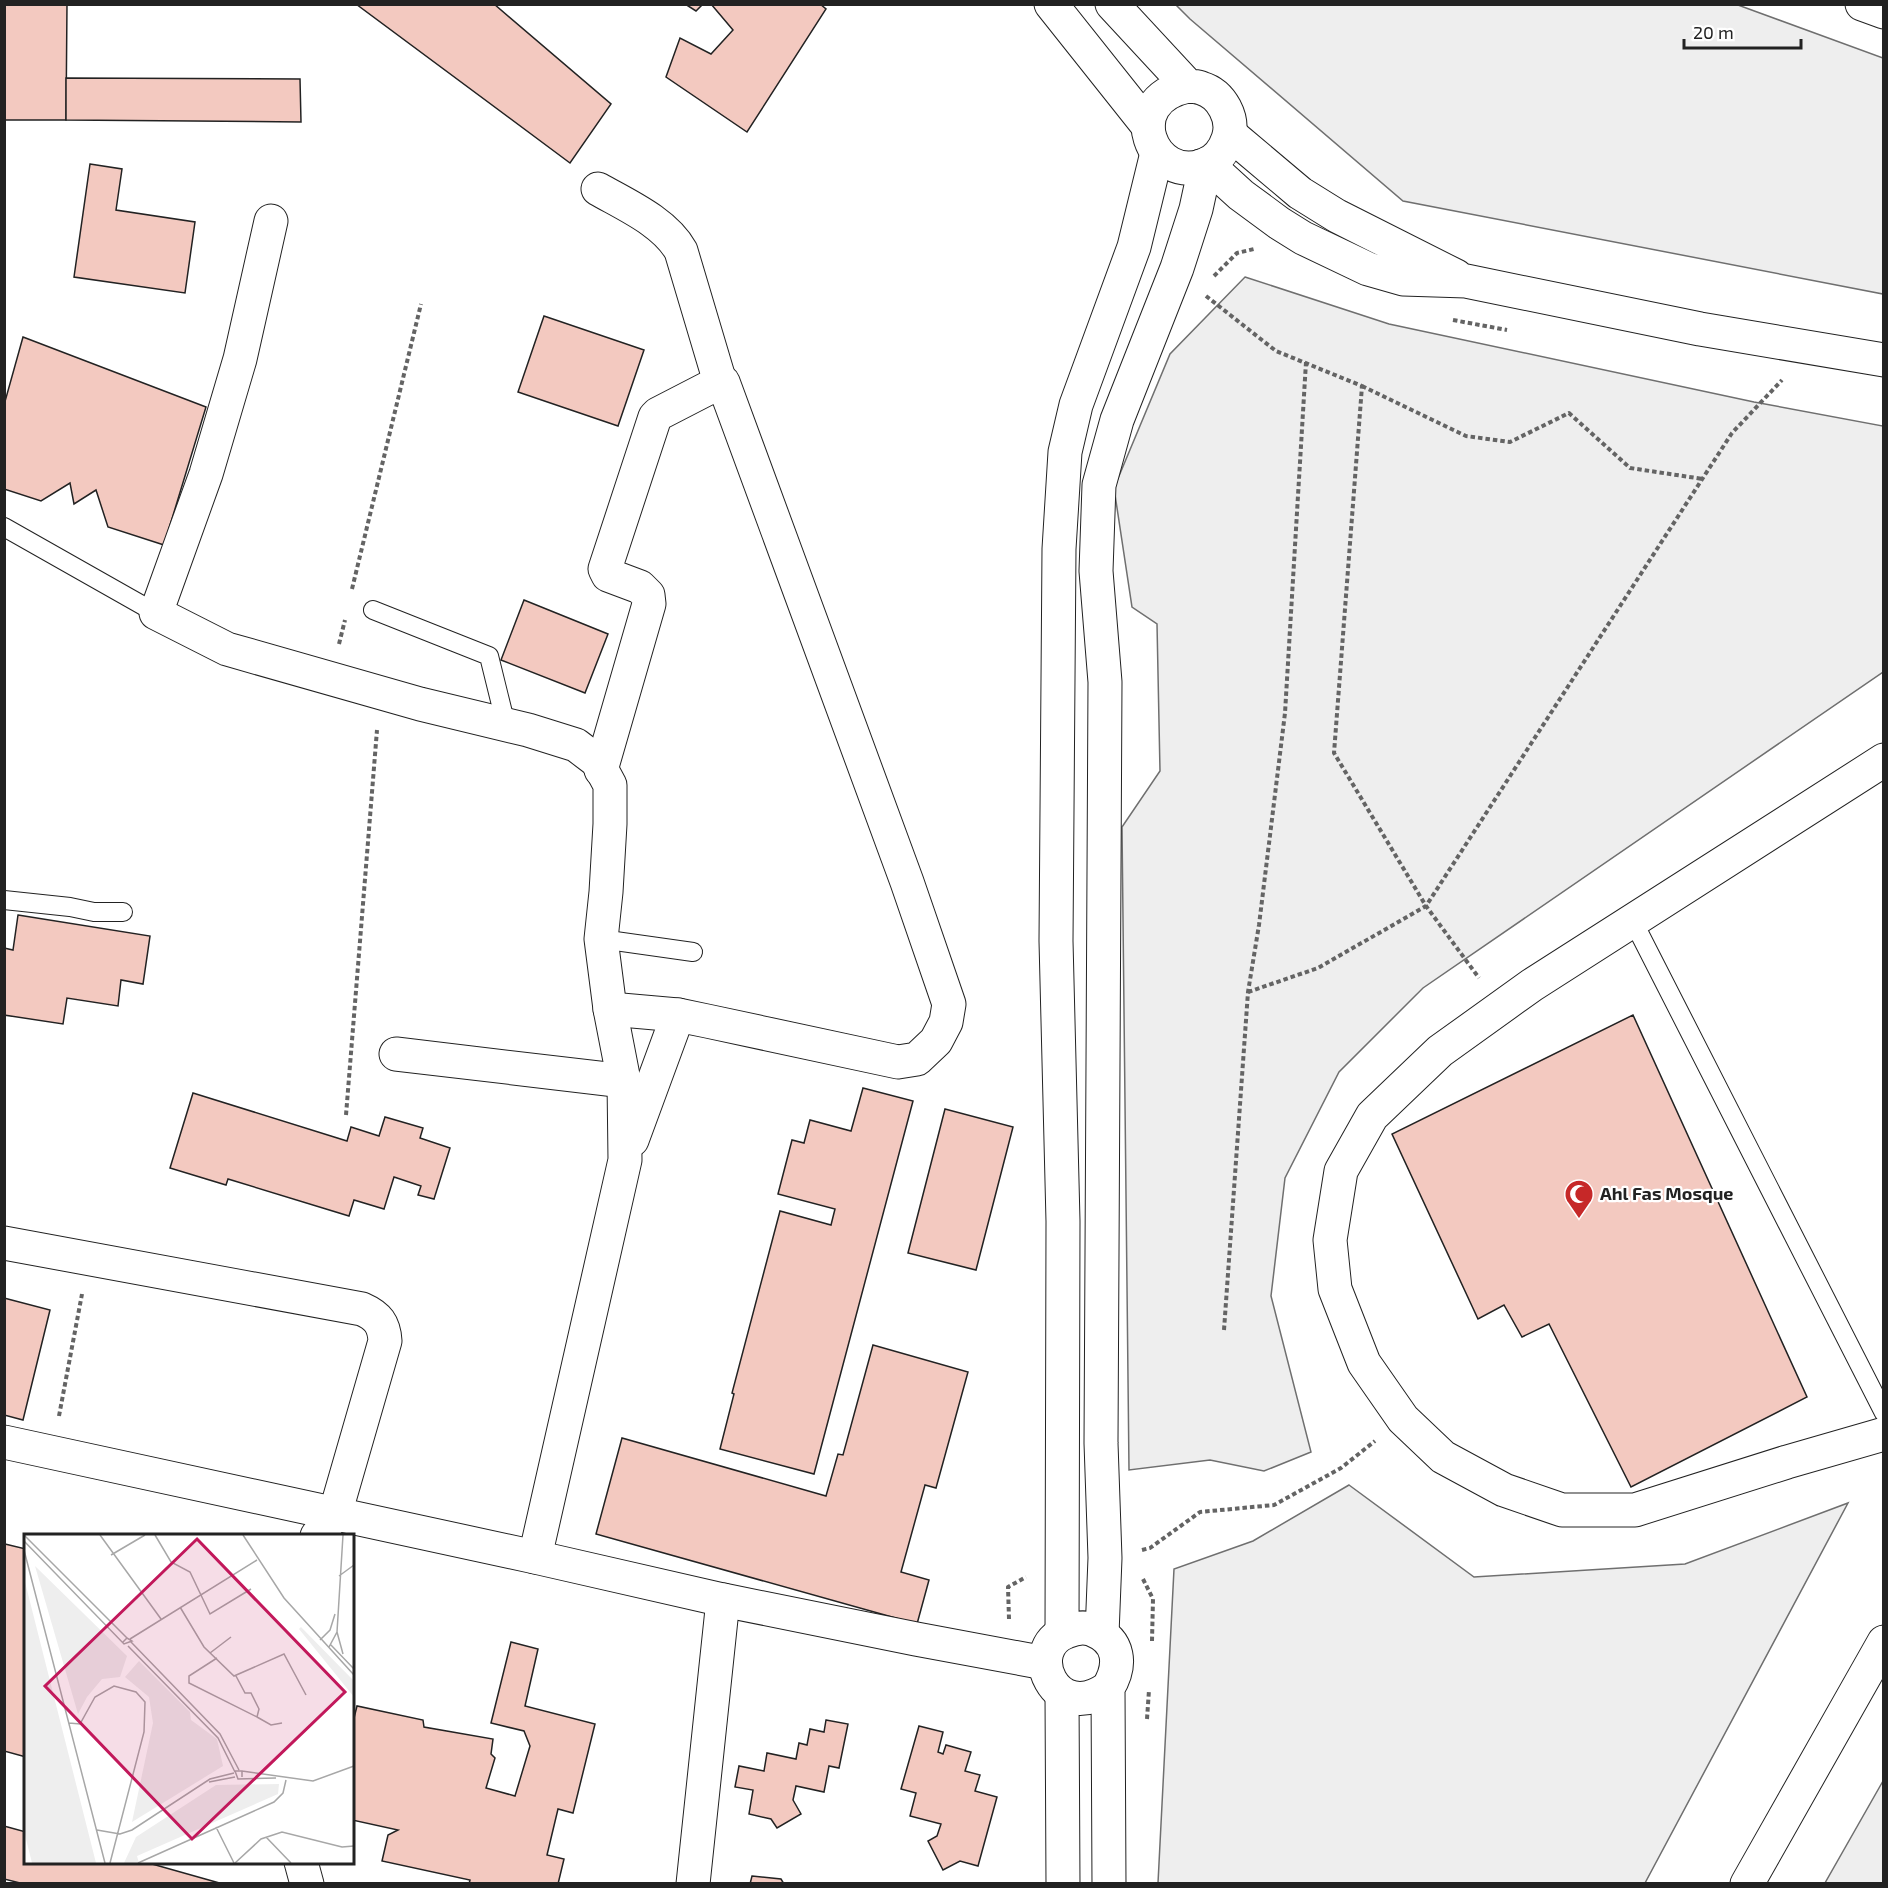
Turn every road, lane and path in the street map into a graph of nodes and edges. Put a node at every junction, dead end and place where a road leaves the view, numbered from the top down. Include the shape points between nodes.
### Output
1 (1051, 4) edge
2 (1112, 4) edge
3 (1862, 4) edge
4 (1884, 12) edge
5 (1188, 86) junction
6 (1230, 134) junction
7 (1152, 139) junction
8 (1204, 165) junction
9 (598, 189) dead end
10 (271, 221) dead end
11 (1255, 249) dead end
12 (1188, 279) junction
13 (1466, 281) junction
14 (421, 304) dead end
15 (1446, 319) dead end
16 (1516, 332) dead end
17 (1884, 360) edge
18 (1306, 362) junction
19 (1773, 375) dead end
20 (720, 382) junction
21 (1362, 386) junction
22 (1703, 479) junction
23 (4, 527) edge
24 (350, 596) dead end
25 (373, 610) dead end
26 (156, 613) junction
27 (345, 619) dead end
28 (331, 677) junction
29 (380, 692) junction
30 (506, 725) junction
31 (1884, 760) edge
32 (601, 770) junction
33 (4, 900) edge
34 (1426, 906) junction
35 (123, 912) dead end
36 (1632, 921) junction
37 (601, 939) junction
38 (693, 952) dead end
39 (1248, 992) junction
40 (1500, 1007) junction
41 (610, 1010) junction
42 (678, 1016) junction
43 (396, 1054) dead end
44 (624, 1081) junction
45 (346, 1115) dead end
46 (625, 1160) junction
47 (4, 1243) edge
48 (89, 1259) junction
49 (1224, 1330) dead end
50 (1884, 1413) edge
51 (1403, 1419) junction
52 (1884, 1434) edge
53 (4, 1442) edge
54 (52, 1453) junction
55 (326, 1525) edge
56 (1116, 1555) junction
57 (535, 1557) junction
58 (1061, 1558) junction
59 (723, 1600) junction
60 (1010, 1625) dead end
61 (1062, 1633) junction
62 (1102, 1634) junction
63 (1884, 1642) edge
64 (1151, 1646) dead end
65 (1046, 1664) junction
66 (1150, 1681) dead end
67 (1108, 1688) junction
68 (1062, 1694) junction
69 (1144, 1726) dead end
70 (301, 1864) edge
71 (307, 1884) edge
72 (693, 1884) edge
73 (1063, 1884) edge
74 (1109, 1884) edge
75 (1747, 1884) edge

1 - 7 street
2 - 5 street
3 - 4 street
5 - 6 street via 1215,95 1229,119
5 - 7 street via 1172,89 1151,111
6 - 8 street via 1218,156
6 - 13 street via 1300,193
7 - 8 street via 1168,162 1181,167
7 - 58 street via 1134,247 1076,405 1065,452 1061,501 1056,941 1063,1221
8 - 12 street
8 - 13 street via 1279,223 1342,258 1403,279
9 - 20 street via 653,222 677,243
10 - 26 street via 240,358 209,464
11 - 12 path via 1237,253
12 - 18 path via 1276,351
12 - 56 street via 1117,420 1099,485 1096,571 1105,682 1101,1396
13 - 17 street via 1700,329
14 - 24 path
15 - 16 path
18 - 21 path
18 - 39 path via 1285,713
19 - 22 path via 1784,377 1732,433
20 - 32 street via 655,417 605,568 608,575 640,587 648,594 649,604
20 - 42 street via 726,388 908,882 949,1004 946,1022 936,1041 917,1059 897,1062
21 - 22 path via 1466,436 1510,442 1569,412 1630,468
21 - 34 path via 1334,753
22 - 34 path
23 - 26 lane
25 - 30 lane via 489,656
26 - 28 street via 227,649
27 - 28 path
28 - 29 street
29 - 30 street
29 - 45 path
30 - 32 street via 576,745 597,761
31 - 36 street
32 - 37 street via 610,785 610,824
33 - 35 lane
34 - 39 path via 1318,968
34 - 40 path
36 - 40 street
36 - 50 lane
37 - 38 lane
37 - 41 street
39 - 49 path
40 - 51 street via 1440,1051 1372,1116 1341,1171 1330,1240 1335,1289 1364,1363
41 - 42 street
41 - 44 street
42 - 46 street
43 - 44 street
44 - 46 street
46 - 57 street
47 - 48 street
48 - 54 path
48 - 55 street via 374,1314 385,1341
51 - 52 street via 1443,1457 1504,1490 1562,1510 1635,1510
51 - 56 path via 1341,1468 1274,1505 1200,1512 1150,1548
53 - 54 street
54 - 55 street
55 - 57 street
56 - 62 street
56 - 64 path via 1153,1599
57 - 59 street
58 - 60 path via 1008,1587
58 - 61 street
59 - 65 street
59 - 72 street
61 - 62 street via 1075,1628
61 - 65 street via 1047,1652
62 - 67 street via 1116,1654 1117,1666
63 - 75 street
65 - 68 street via 1047,1675
66 - 69 path
67 - 68 street via 1086,1699
67 - 74 street
68 - 73 street
70 - 71 street

